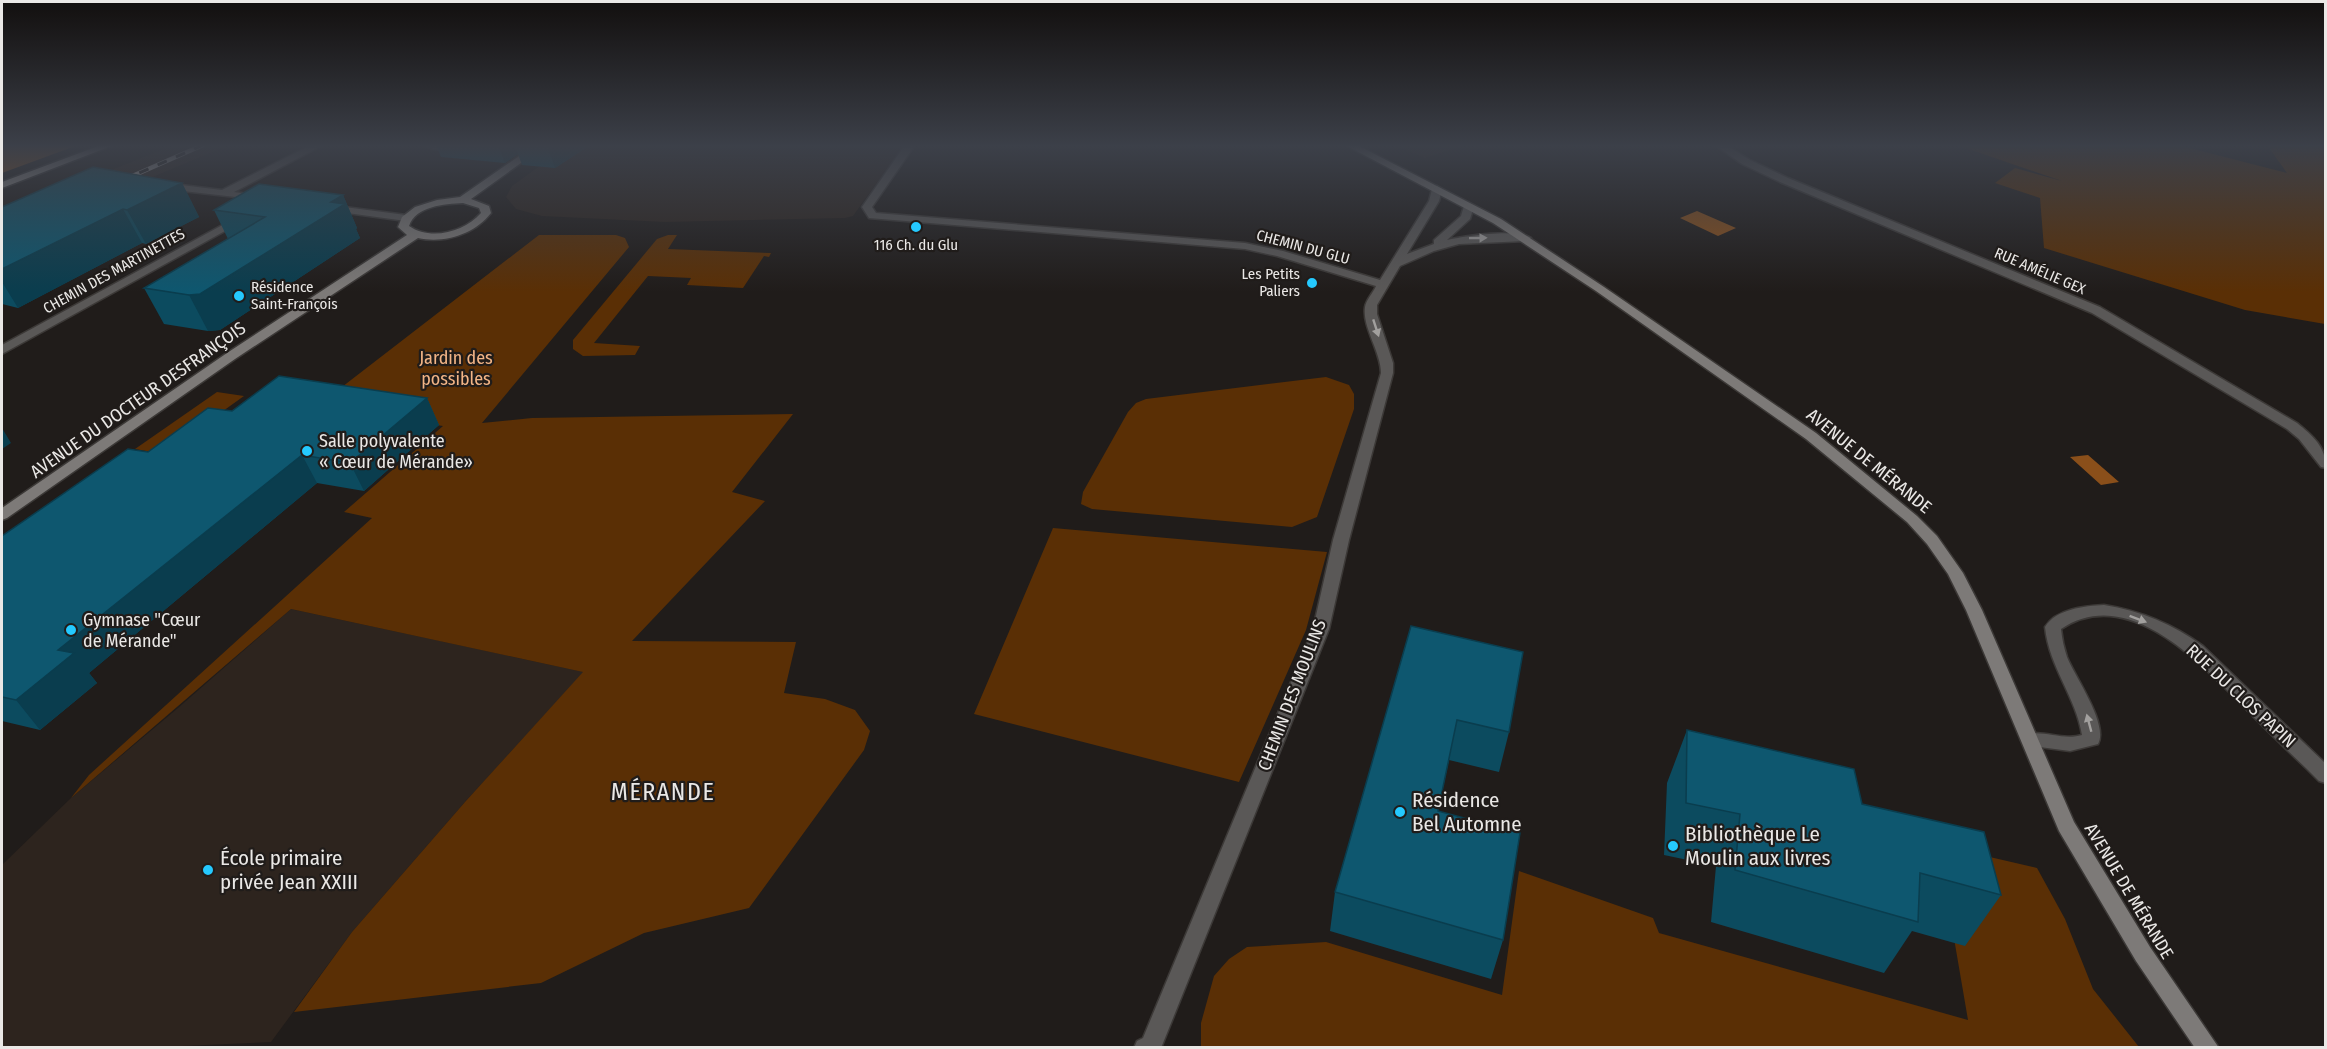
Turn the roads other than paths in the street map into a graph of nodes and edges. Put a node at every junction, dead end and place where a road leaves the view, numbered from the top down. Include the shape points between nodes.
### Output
1 (224, 194) edge
2 (472, 194) edge
3 (876, 194) edge
4 (1436, 194) edge
5 (1446, 194) edge
6 (1817, 194) edge
7 (463, 200) junction
8 (320, 206) edge
9 (1468, 206) junction
10 (406, 218) junction
11 (415, 235) junction
12 (1525, 238) junction
13 (1433, 246) junction
14 (1396, 264) junction
15 (1381, 284) junction
16 (2, 350) edge
17 (2325, 464) edge
18 (2, 516) edge
19 (2030, 740) junction
20 (2325, 776) edge
21 (1149, 1047) edge
22 (2208, 1047) edge

1 - 16 street, CHEMIN DES MARTINETTES via 273,200
2 - 7 main road
3 - 15 street, CHEMIN DU GLU via 867,207 873,216 1245,246
4 - 14 street, CHEMIN DES MOULINS
5 - 9 main road, AVENUE DE MÉRANDE
6 - 17 street, RUE AMÉLIE GEX via 2096,310 2292,426 2304,435
7 - 10 main road via 428,206
7 - 11 main road via 484,206 484,218 457,232
8 - 10 street
9 - 12 main road, AVENUE DE MÉRANDE
9 - 13 street, CHEMIN DES MOULINS via 1466,216
10 - 11 main road via 403,227
11 - 18 main road, AVENUE DU DOCTEUR DESFRANÇOIS via 231,356
13 -> 12 street, CHEMIN DES MOULINS via 1463,238
12 - 19 main road, AVENUE DE MÉRANDE via 1811,436 1912,519 1955,573
13 - 14 street, CHEMIN DES MOULINS
14 - 15 street, CHEMIN DES MOULINS
15 -> 21 street, CHEMIN DES MOULINS via 1371,314 1387,373 1321,629
19 -> 20 street, RUE DU CLOS PAPIN via 2075,744 2092,739 2090,721 2059,662 2053,627 2076,612 2100,611 2129,615 2193,646
19 - 22 main road, AVENUE DE MÉRANDE via 2066,825 2143,954

